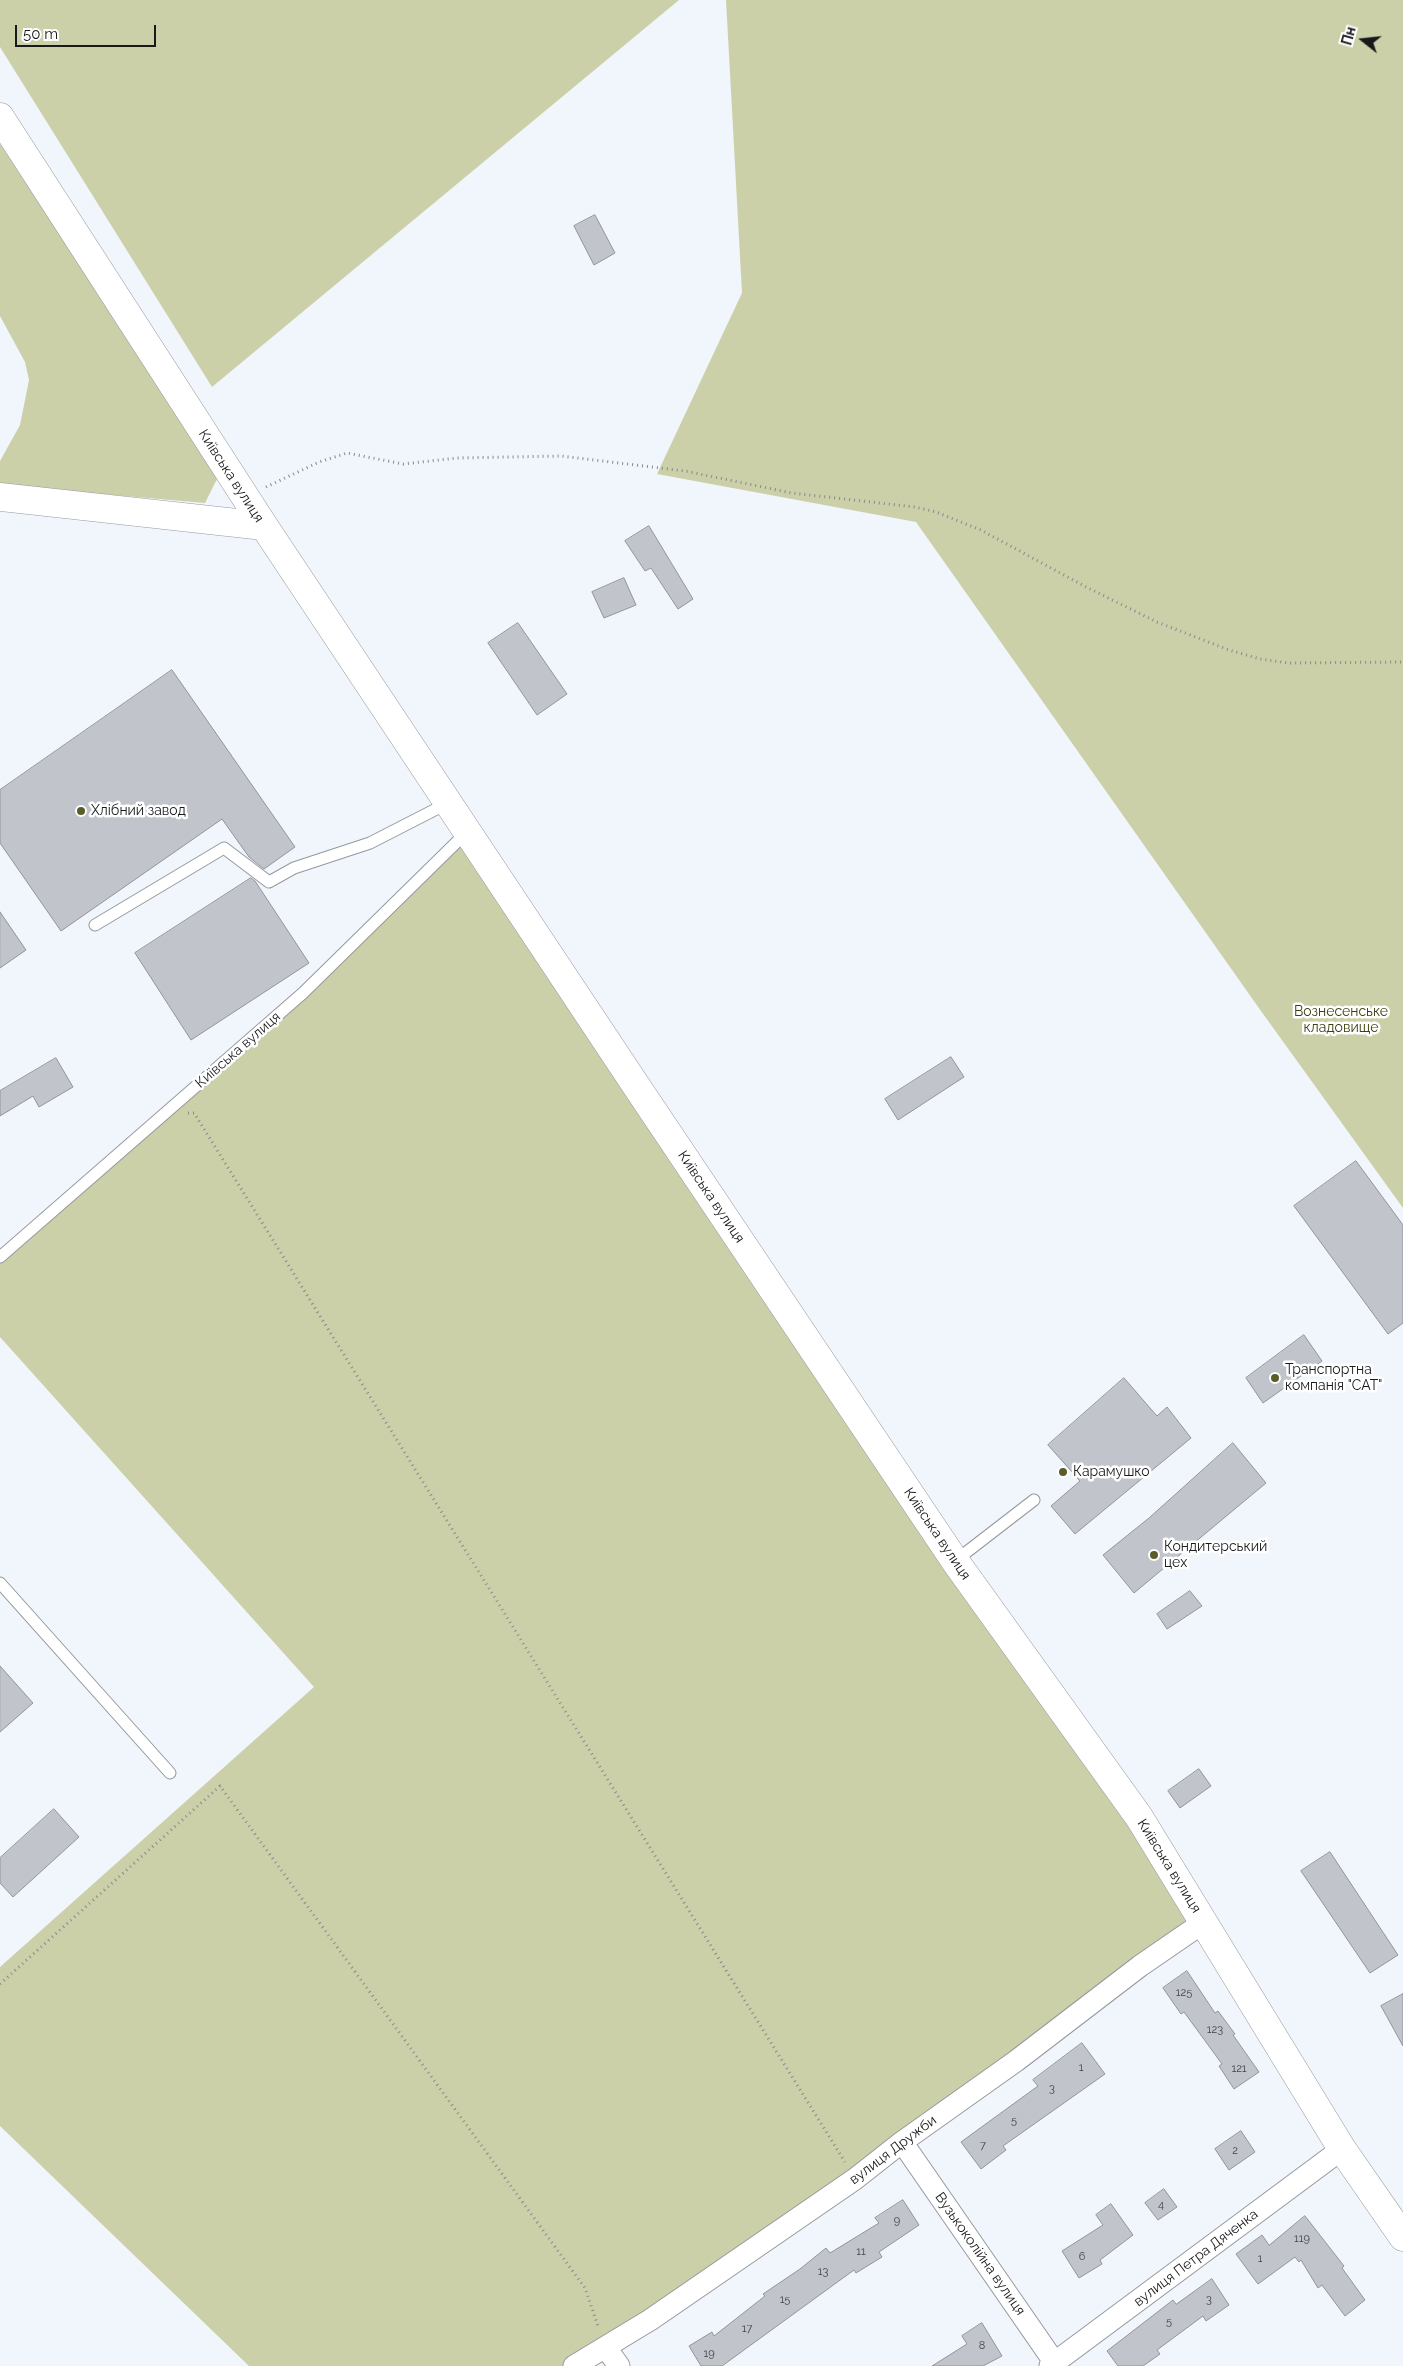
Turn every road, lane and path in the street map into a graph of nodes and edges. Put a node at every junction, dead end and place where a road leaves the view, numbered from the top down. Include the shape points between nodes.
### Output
1 (0, 117) edge
2 (0, 497) edge
3 (245, 498) junction
4 (264, 526) junction
5 (1403, 662) edge
6 (448, 803) junction
7 (468, 832) junction
8 (95, 926) dead end
9 (163, 1115) junction
10 (0, 1257) edge
11 (1034, 1500) dead end
12 (955, 1561) junction
13 (0, 1583) edge
14 (170, 1773) dead end
15 (1204, 1922) junction
16 (0, 1984) edge
17 (902, 2142) junction
18 (1342, 2149) junction
19 (855, 2179) junction
20 (1403, 2237) edge
21 (606, 2348) junction
22 (1054, 2365) edge
23 (574, 2366) edge
24 (619, 2366) edge

1 - 3 main road, Київська вулиця
2 - 4 main road
3 - 4 main road, Київська вулиця
3 - 5 path via 319,462 348,453 403,464 457,458 561,456 685,472 792,493 936,512 980,530 1157,622 1260,659 1288,663
4 - 6 main road, Київська вулиця
6 - 7 main road, Київська вулиця
6 - 8 lane via 370,843 294,868 269,882 224,848
7 - 9 lane, Київська вулиця via 303,993
7 - 12 main road, Київська вулиця
9 - 10 lane, Київська вулиця
9 - 19 path via 194,1112
11 - 12 lane
12 - 15 main road, Київська вулиця via 1139,1817
13 - 14 lane
15 - 17 street, вулиця Дружби
15 - 18 main road, Київська вулиця
16 - 21 path via 220,1786 585,2288
17 - 19 street, вулиця Дружби
17 - 22 street, Вузькоколійна вулиця
18 - 20 main road, Київська вулиця
18 - 22 street, вулиця Петра Дяченка
19 - 21 street, вулиця Дружби
21 - 23 street, вулиця Дружби
21 - 24 street

